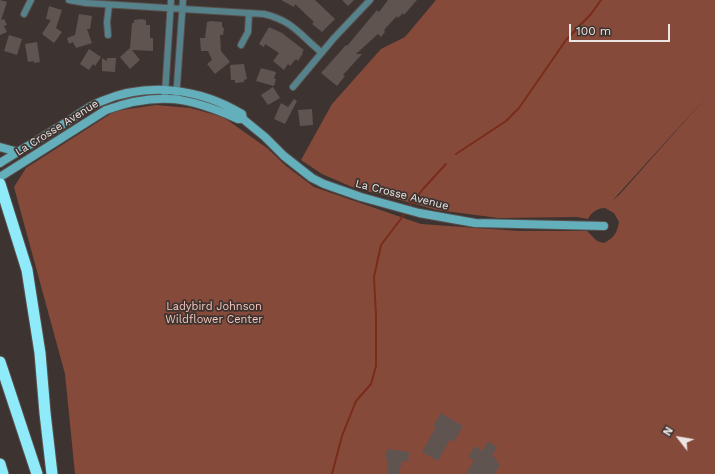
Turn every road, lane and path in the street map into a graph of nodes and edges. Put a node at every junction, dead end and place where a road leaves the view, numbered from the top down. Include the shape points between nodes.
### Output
1 (31, 0) edge
2 (69, 0) edge
3 (171, 0) edge
4 (183, 0) edge
5 (370, 0) edge
6 (109, 5) junction
7 (170, 8) junction
8 (182, 9) junction
9 (249, 13) junction
10 (24, 14) dead end
11 (108, 35) dead end
12 (241, 45) dead end
13 (321, 52) junction
14 (293, 87) dead end
15 (165, 89) junction
16 (177, 90) junction
17 (165, 98) junction
18 (176, 99) junction
19 (243, 119) junction
20 (0, 147) edge
21 (18, 152) junction
22 (0, 163) edge
23 (0, 177) edge
24 (0, 184) edge
25 (604, 226) dead end
26 (0, 362) edge
27 (0, 464) edge
28 (4, 474) edge
29 (37, 474) edge
30 (52, 474) edge

1 - 10 street
2 - 6 street
3 - 7 street
4 - 8 street
5 - 13 street
6 - 7 street
6 - 11 street
7 - 8 street
7 - 15 street
8 - 9 street
8 - 16 street
9 - 12 street via 248,32
9 - 13 street via 264,14 286,21
13 - 14 street
15 - 16 street, La Crosse Avenue
15 - 17 street
15 - 21 street, La Crosse Avenue via 128,92 100,101
16 - 18 street
16 - 19 street, La Crosse Avenue via 217,100 242,114
17 - 18 street, La Crosse Avenue
17 - 23 street, La Crosse Avenue via 142,99 106,110
18 - 19 street, La Crosse Avenue via 204,105
19 - 25 street, La Crosse Avenue via 312,178 341,190 400,208 475,222
20 - 21 street
21 - 22 street, La Crosse Avenue
24 - 30 highway via 27,270 40,353
26 - 29 highway
27 - 28 highway

